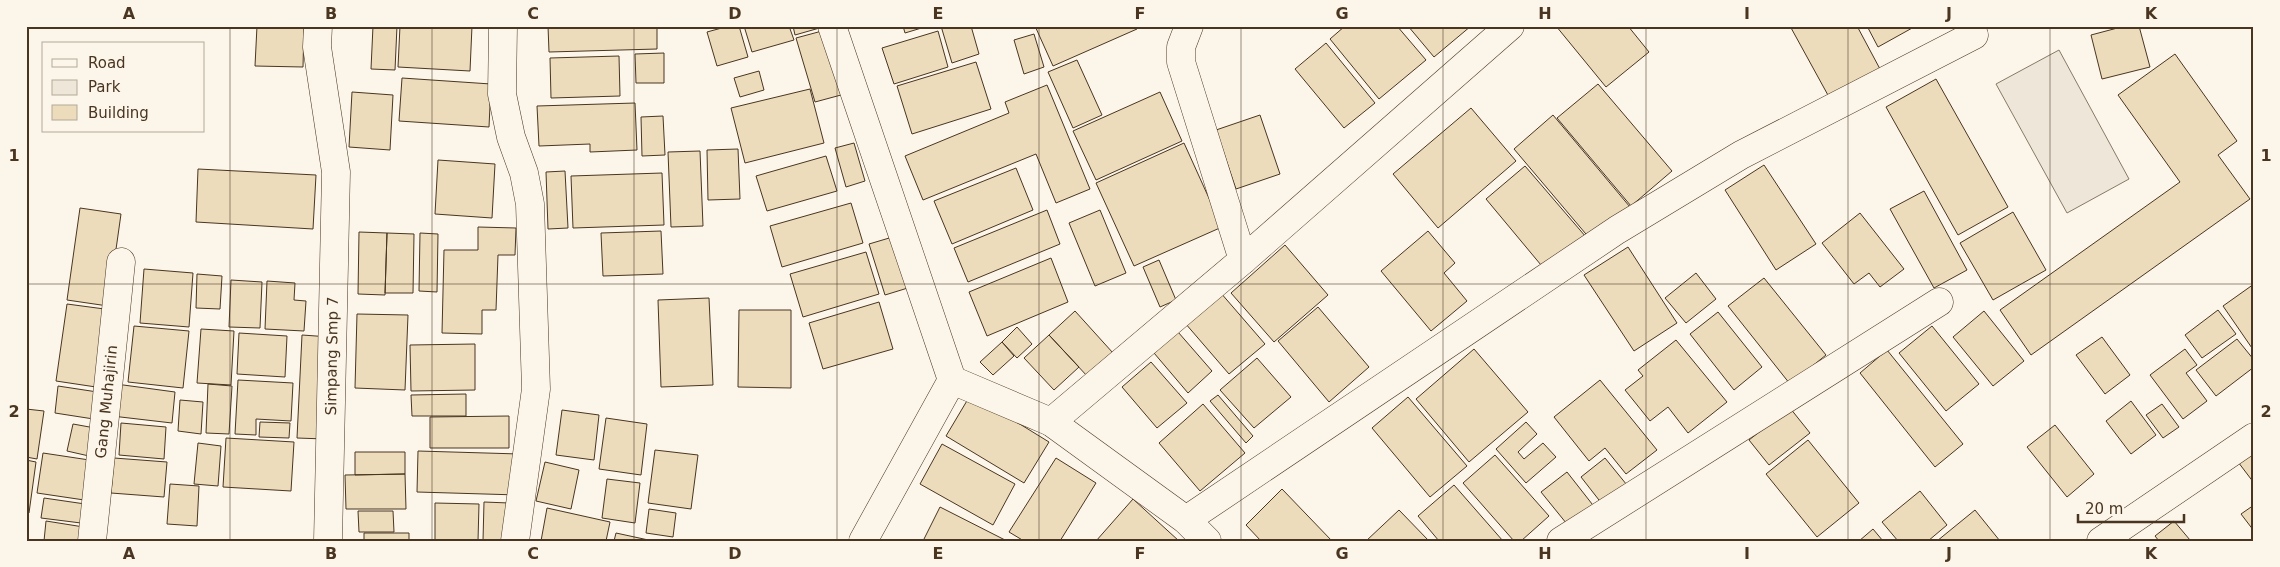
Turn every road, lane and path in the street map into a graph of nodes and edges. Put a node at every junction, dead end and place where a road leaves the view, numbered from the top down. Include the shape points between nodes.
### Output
1 (318, 26) edge
2 (503, 26) edge
3 (832, 26) edge
4 (1189, 26) edge
5 (1510, 26) edge
6 (1974, 36) dead end
7 (1243, 260) junction
8 (121, 262) dead end
9 (1939, 302) dead end
10 (952, 380) junction
11 (1052, 422) junction
12 (2254, 437) edge
13 (1186, 520) junction
14 (92, 541) edge
15 (328, 541) edge
16 (515, 541) edge
17 (863, 541) edge
18 (1207, 541) edge
19 (1561, 541) edge
20 (2101, 541) edge

1 - 15 street, Simpang Smp 7 via 317,47 336,172
2 - 16 street via 502,94 510,137 524,173 530,204 536,389
3 - 10 street
4 - 7 street via 1181,47 1181,62
5 - 7 street
6 - 13 street via 1742,155 1617,230
7 - 11 street
8 - 14 street, Gang Muhajirin
9 - 19 street
10 - 11 street
10 - 17 street
11 - 13 street
12 - 20 street
13 - 18 street

